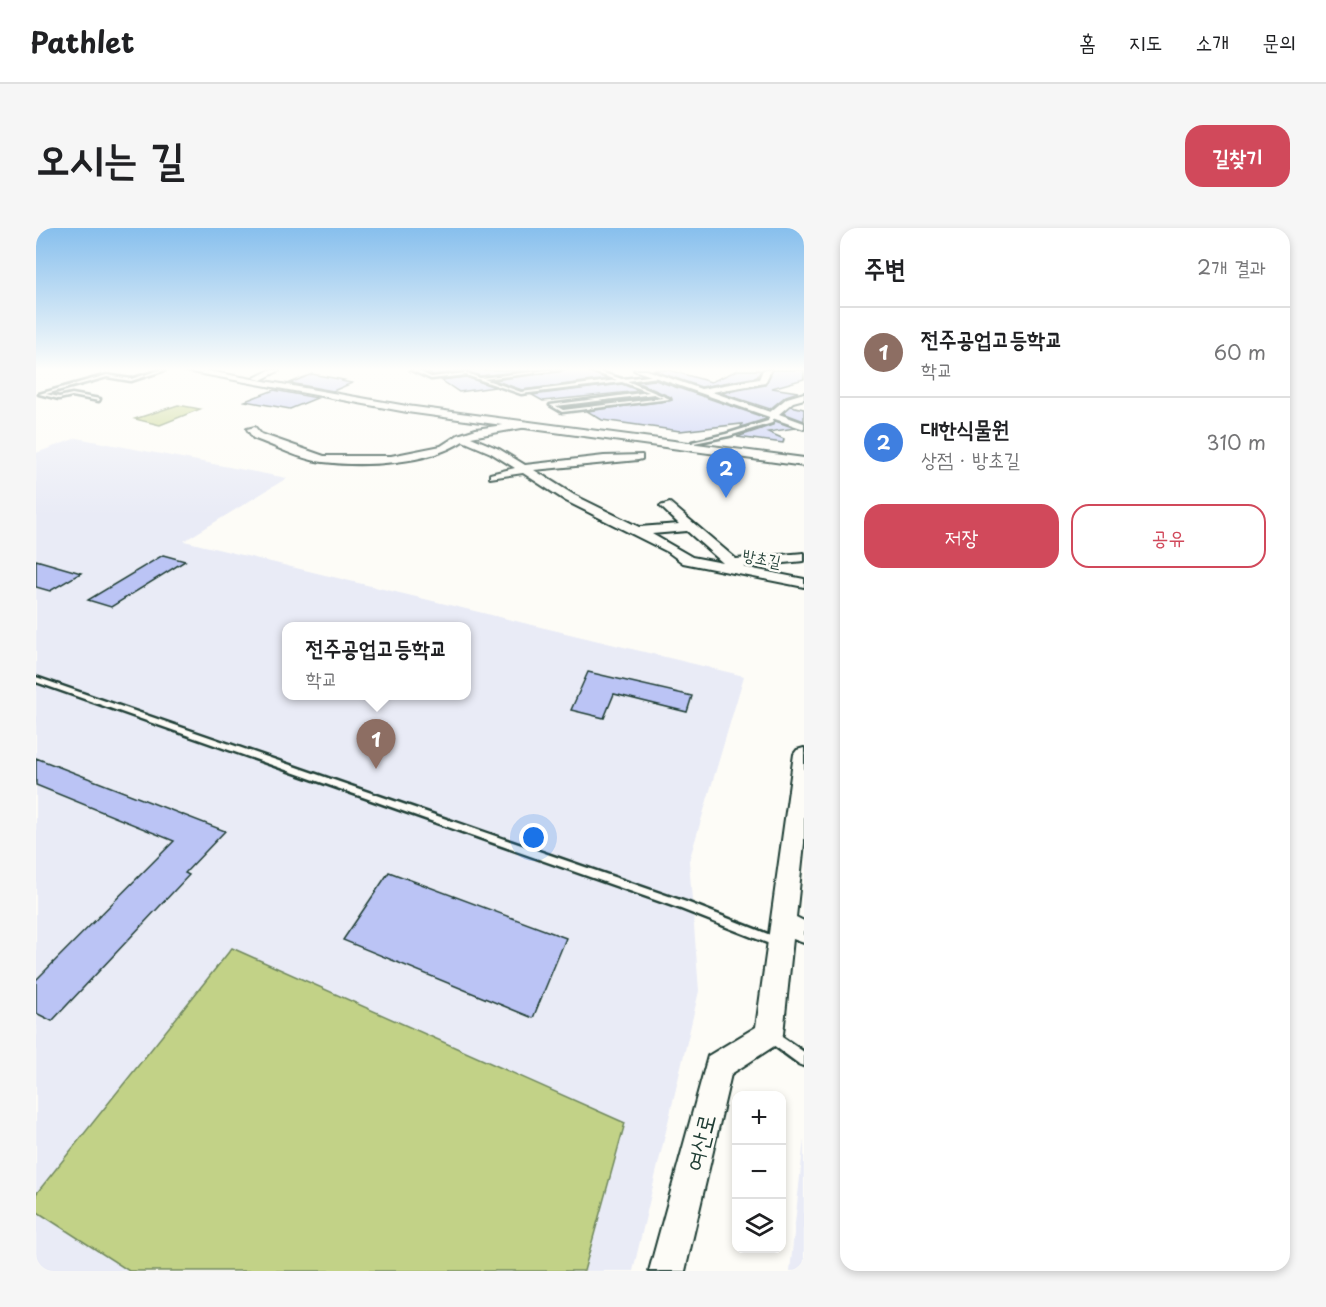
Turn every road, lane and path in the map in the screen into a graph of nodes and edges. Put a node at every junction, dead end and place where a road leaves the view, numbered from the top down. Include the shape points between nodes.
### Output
1 (479, 419) edge
2 (519, 419) edge
3 (771, 419) edge
4 (783, 419) edge
5 (524, 425) junction
6 (804, 426) edge
7 (252, 429) dead end
8 (462, 437) junction
9 (694, 442) junction
10 (804, 456) edge
11 (638, 458) dead end
12 (804, 462) edge
13 (527, 469) junction
14 (494, 476) dead end
15 (613, 503) dead end
16 (585, 506) junction
17 (666, 506) dead end
18 (691, 527) junction
19 (636, 531) junction
20 (804, 557) edge
21 (733, 564) junction
22 (714, 566) junction
23 (804, 583) edge
24 (36, 679) edge
25 (804, 754) edge
26 (790, 933) edge
27 (769, 1034) junction
28 (804, 1060) edge
29 (667, 1271) edge

1 - 5 street
2 - 9 street
3 - 9 lane via 753,429
4 - 6 street
5 - 8 street
5 - 12 street
7 - 8 street via 257,436 323,459 391,459 444,448
8 - 13 street, 방초길
9 - 10 street
11 - 13 street
13 - 14 street
13 - 16 street, 방초길
15 - 16 street
16 - 19 street, 방초길
17 - 18 street, 방초길
18 - 19 street
18 - 21 street, 방초길
19 - 22 street, 방초길 via 688,560
20 - 21 street, 방초길
21 - 22 street, 방초길
22 - 23 street, 방초길
24 - 26 lane via 685,906
25 - 26 street
26 - 27 street
27 - 28 lane
27 - 29 street, 여산로 via 718,1066

